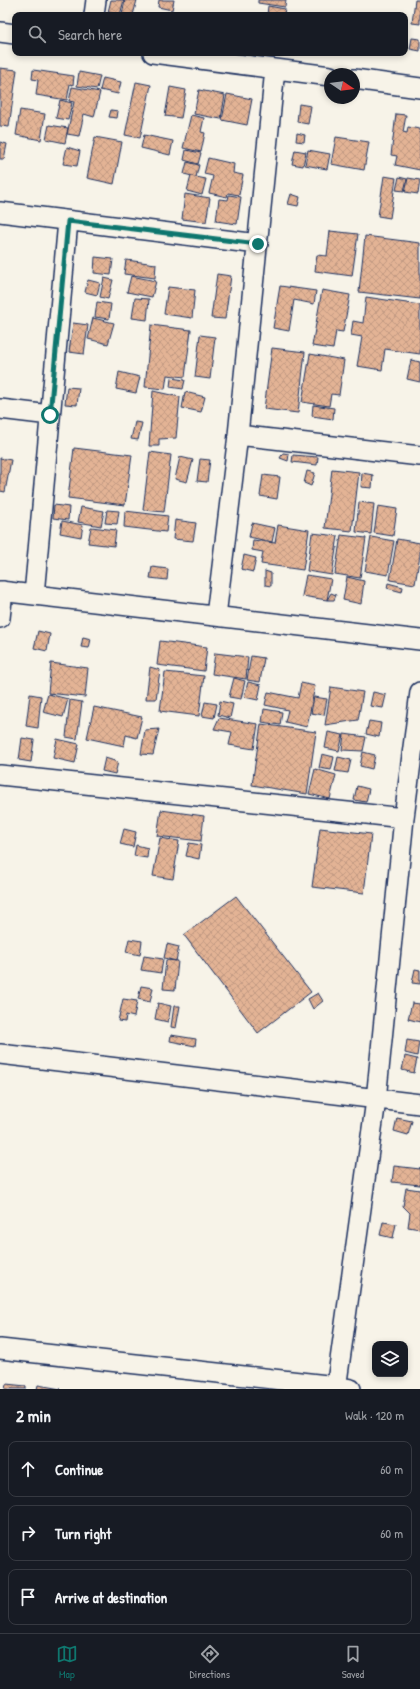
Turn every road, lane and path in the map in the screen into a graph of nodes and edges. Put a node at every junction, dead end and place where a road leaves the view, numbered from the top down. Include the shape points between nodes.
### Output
1 (96, 0) edge
2 (94, 12) edge
3 (0, 32) edge
4 (12, 34) edge
5 (176, 56) edge
6 (275, 69) junction
7 (324, 75) edge
8 (360, 80) edge
9 (420, 88) edge
10 (0, 212) edge
11 (68, 221) junction
12 (258, 244) junction
13 (0, 409) edge
14 (50, 415) junction
15 (238, 435) junction
16 (420, 456) edge
17 (2, 591) edge
18 (34, 595) junction
19 (216, 616) junction
20 (0, 618) edge
21 (420, 640) edge
22 (420, 692) edge
23 (0, 775) edge
24 (404, 818) junction
25 (0, 1054) edge
26 (376, 1100) junction
27 (420, 1104) edge
28 (0, 1349) edge
29 (341, 1388) edge

1 - 2 street
3 - 4 street
5 - 6 street
6 - 7 street
6 - 12 street
8 - 9 street
10 - 11 street
11 - 12 street
11 - 14 street
12 - 15 street
13 - 14 street
14 - 18 street
15 - 16 street
15 - 19 street
17 - 18 street
17 - 20 street
18 - 19 street
19 - 21 street
22 - 24 street
23 - 24 street
24 - 26 street
25 - 26 street
26 - 27 street
26 - 29 street
28 - 29 street

